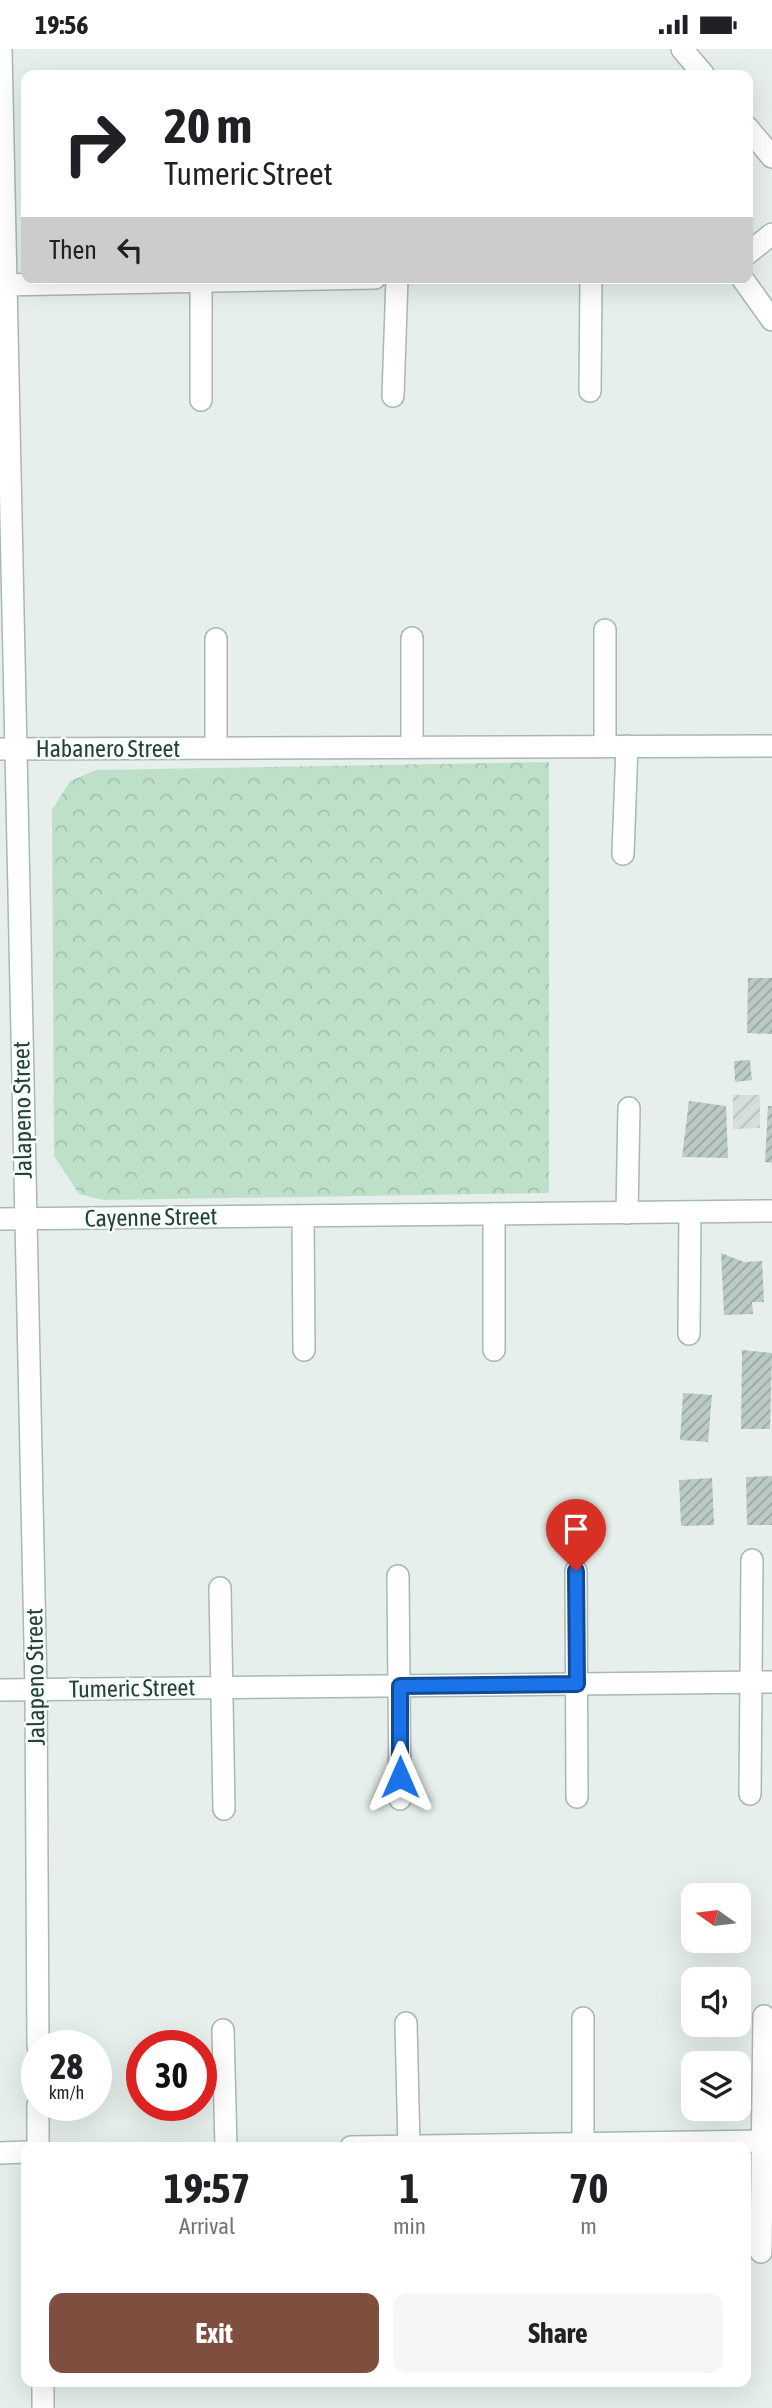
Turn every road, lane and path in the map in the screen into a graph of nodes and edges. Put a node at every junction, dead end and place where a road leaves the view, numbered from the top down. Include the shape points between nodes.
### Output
1 (1, 49) edge
2 (682, 49) edge
3 (700, 70) edge
4 (753, 134) edge
5 (772, 156) edge
6 (772, 234) edge
7 (753, 249) edge
8 (43, 284) edge
9 (201, 284) edge
10 (397, 284) edge
11 (591, 284) edge
12 (746, 284) edge
13 (3, 285) edge
14 (772, 320) edge
15 (590, 391) dead end
16 (393, 396) dead end
17 (201, 400) dead end
18 (605, 630) dead end
19 (412, 638) dead end
20 (216, 639) dead end
21 (605, 746) junction
22 (627, 746) junction
23 (772, 746) edge
24 (412, 747) junction
25 (216, 748) junction
26 (8, 749) edge
27 (623, 854) dead end
28 (629, 1108) dead end
29 (690, 1212) junction
30 (772, 1212) edge
31 (627, 1213) junction
32 (494, 1214) junction
33 (303, 1216) junction
34 (24, 1218) junction
35 (0, 1219) edge
36 (689, 1334) dead end
37 (304, 1350) dead end
38 (494, 1350) dead end
39 (752, 1560) dead end
40 (576, 1571) dead end
41 (398, 1576) dead end
42 (220, 1588) dead end
43 (762, 1682) edge
44 (577, 1684) junction
45 (400, 1686) junction
46 (222, 1688) junction
47 (36, 1689) junction
48 (0, 1690) edge
49 (750, 1794) dead end
50 (577, 1797) dead end
51 (400, 1799) dead end
52 (225, 1809) dead end
53 (764, 2016) dead end
54 (583, 2018) dead end
55 (406, 2023) dead end
56 (38, 2030) edge
57 (223, 2030) dead end
58 (38, 2121) edge
59 (767, 2141) edge
60 (38, 2142) edge
61 (226, 2142) edge
62 (408, 2142) edge
63 (583, 2142) edge
64 (730, 2142) edge
65 (21, 2152) edge
66 (0, 2153) edge
67 (761, 2252) dead end
68 (43, 2387) edge
69 (43, 2408) edge

1 - 13 street, Jalapeno Street
2 - 3 street
4 - 5 street
6 - 7 street
8 - 13 street
9 - 17 street
10 - 16 street
11 - 15 street
12 - 14 street
13 - 26 street, Jalapeno Street
18 - 21 street
19 - 24 street
20 - 25 street, Habanero Street
21 - 22 street, Habanero Street
21 - 24 street, Habanero Street
22 - 23 street, Habanero Street
22 - 27 street
24 - 25 street, Habanero Street
25 - 26 street, Habanero Street
26 - 34 street, Jalapeno Street
28 - 31 street
29 - 30 street, Cayenne Street
29 - 31 street, Cayenne Street
29 - 36 street
31 - 32 street, Cayenne Street
32 - 33 street, Cayenne Street
32 - 38 street
33 - 34 street, Cayenne Street
33 - 37 street
34 - 35 street, Cayenne Street
34 - 47 street, Jalapeno Street
39 - 43 street
40 - 44 street
41 - 45 street
42 - 46 street, Tumeric Street
43 - 44 street, Tumeric Street
43 - 49 street
44 - 45 street, Tumeric Street
44 - 50 street
45 - 46 street, Tumeric Street
45 - 51 street
46 - 47 street, Tumeric Street
46 - 52 street, Tumeric Street
47 - 48 street, Tumeric Street
47 - 56 street, Jalapeno Street
53 - 59 street
54 - 63 street
55 - 62 street
57 - 61 street
58 - 60 street
59 - 64 street
59 - 67 street
65 - 66 street
68 - 69 street

